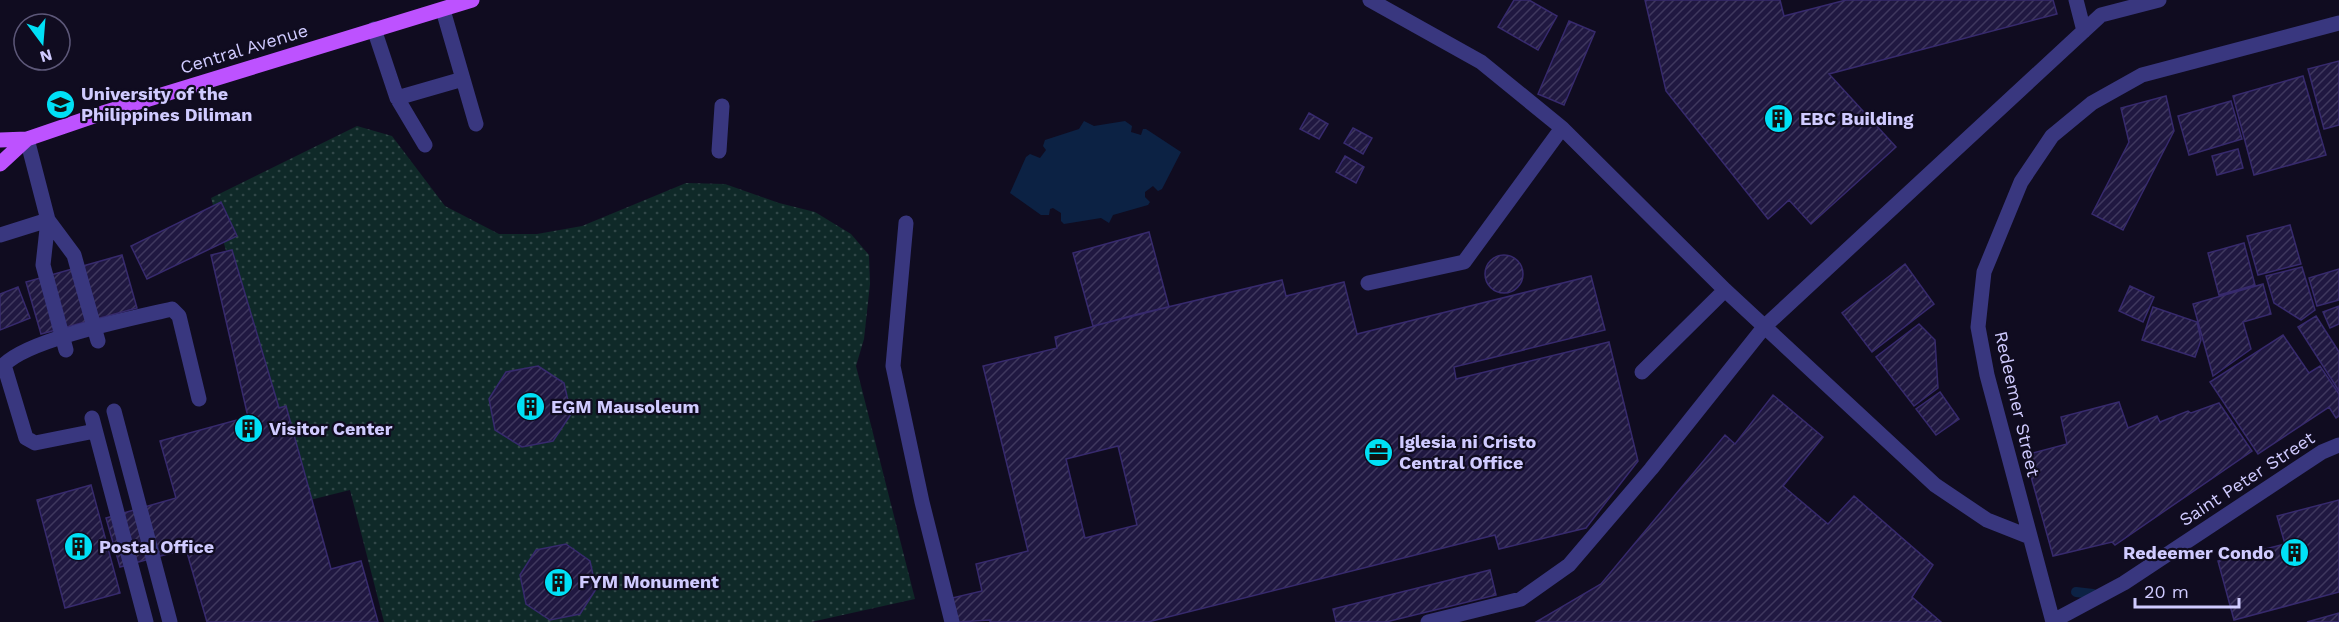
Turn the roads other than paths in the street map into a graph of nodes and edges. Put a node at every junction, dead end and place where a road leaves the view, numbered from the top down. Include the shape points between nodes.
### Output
1 (472, 0) edge
2 (1370, 0) edge
3 (2076, 0) edge
4 (2159, 0) edge
5 (443, 10) junction
6 (2339, 23) edge
7 (374, 29) junction
8 (2084, 31) junction
9 (464, 79) junction
10 (397, 98) junction
11 (722, 106) dead end
12 (476, 124) dead end
13 (1562, 128) junction
14 (27, 139) junction
15 (0, 140) edge
16 (425, 145) dead end
17 (719, 150) dead end
18 (0, 164) edge
19 (48, 220) junction
20 (906, 223) dead end
21 (0, 235) edge
22 (1368, 283) dead end
23 (1725, 290) junction
24 (1765, 326) junction
25 (96, 334) junction
26 (64, 344) junction
27 (1642, 372) dead end
28 (199, 399) dead end
29 (114, 411) dead end
30 (2339, 445) edge
31 (2030, 537) junction
32 (146, 622) edge
33 (170, 622) edge
34 (952, 622) edge
35 (1428, 622) edge
36 (2053, 622) edge

1 - 5 main road, Central Avenue
2 - 13 street via 1481,62
3 - 8 street
4 - 8 street via 2101,15
5 - 7 main road, Central Avenue
5 - 9 street
6 - 31 street, Redeemer Street via 2142,75 2092,103 2052,136 2021,182 1984,272 1978,327
7 - 10 street
7 - 14 main road, Central Avenue
8 - 24 street
9 - 10 street
9 - 12 street
10 - 16 street
11 - 17 street
13 - 22 street via 1464,262
13 - 23 street
14 - 15 main road, Central Avenue
14 - 18 main road, Central Avenue
14 - 19 street
19 - 21 street
19 - 25 street via 74,255
19 - 26 street via 43,265
20 - 34 street via 893,366
23 - 24 street
23 - 27 street
24 - 31 street via 1935,485 1987,520
24 - 35 street via 1569,566 1521,599
25 - 26 street
25 - 28 street via 172,309 178,316
26 - 32 street via 11,357 4,364 26,438 35,443 93,424
29 - 33 street
30 - 36 street, Saint Peter Street via 2322,452 2124,583
31 - 36 street, Redeemer Street

